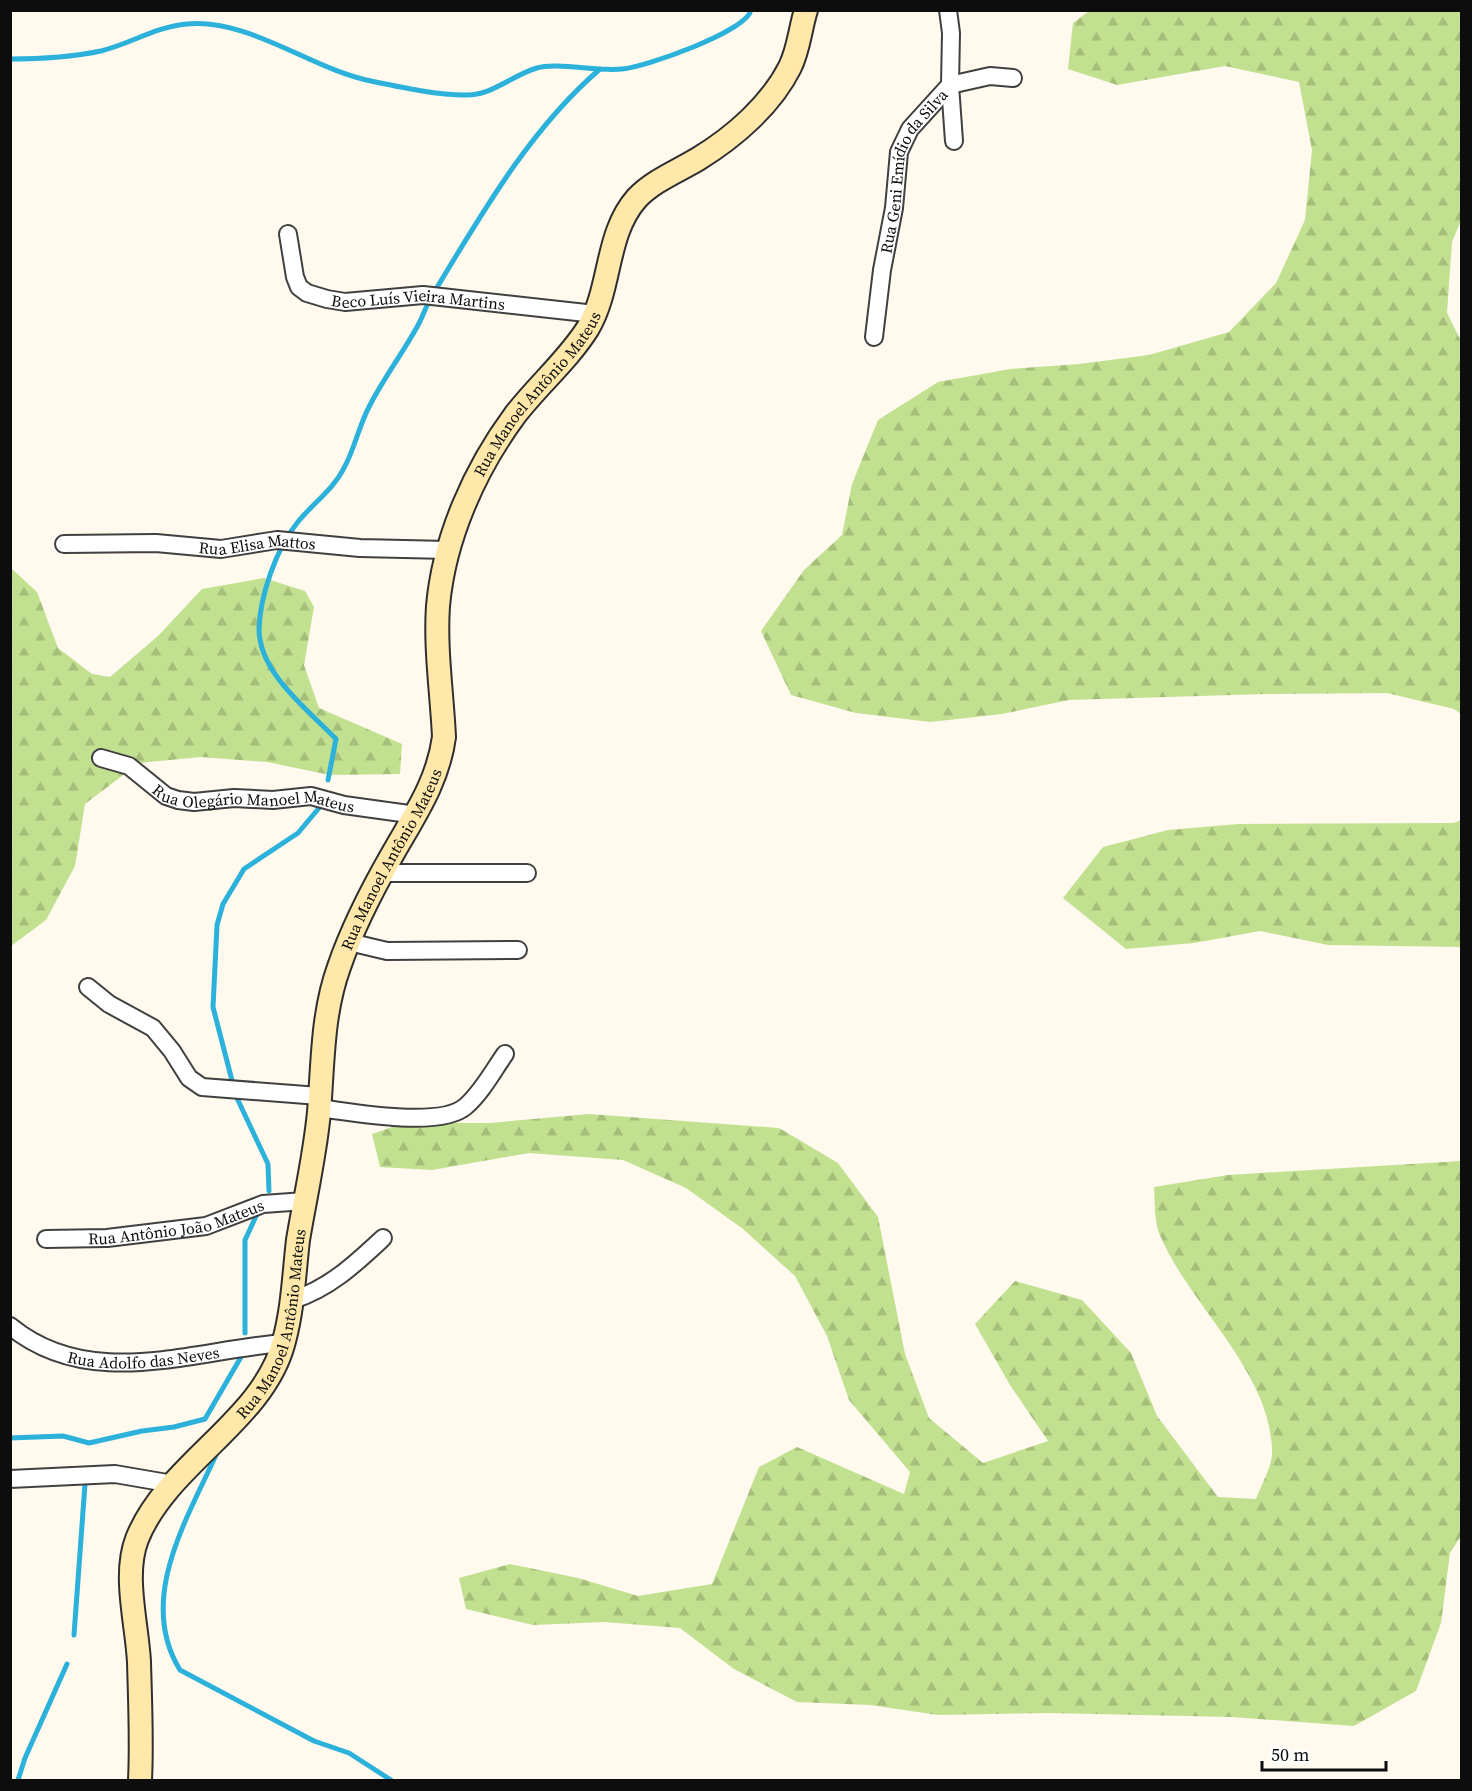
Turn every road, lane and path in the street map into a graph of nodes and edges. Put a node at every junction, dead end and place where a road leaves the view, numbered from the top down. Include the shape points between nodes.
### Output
1 (806, 10) edge
2 (948, 10) edge
3 (1012, 78) dead end
4 (950, 85) junction
5 (954, 141) dead end
6 (288, 234) dead end
7 (595, 314) junction
8 (874, 337) dead end
9 (64, 544) dead end
10 (448, 550) junction
11 (101, 758) dead end
12 (416, 815) junction
13 (382, 873) junction
14 (527, 873) dead end
15 (349, 942) junction
16 (518, 950) dead end
17 (88, 987) dead end
18 (506, 1054) dead end
19 (319, 1102) junction
20 (305, 1201) junction
21 (383, 1238) dead end
22 (46, 1239) dead end
23 (292, 1300) junction
24 (10, 1326) edge
25 (284, 1343) junction
26 (10, 1479) edge
27 (174, 1484) junction
28 (140, 1780) edge

1 - 7 street, Rua Manoel Antônio Mateus via 790,67 757,112 716,147 646,191 626,213
2 - 4 street, Rua Geni Emídio da Silva
3 - 4 street via 990,76
4 - 5 street
4 - 8 street, Rua Geni Emídio da Silva via 909,129 899,152
6 - 7 street, Beco Luís Vieira Martins via 295,277 307,293 345,302 423,295
7 - 10 street, Rua Manoel Antônio Mateus via 578,343 500,437 470,492
9 - 10 street, Rua Elisa Mattos via 156,543 221,549 277,540 360,548
10 - 12 street, Rua Manoel Antônio Mateus via 438,607 444,737 435,778
11 - 12 street, Rua Olegário Manoel Mateus via 129,766 166,796 178,800 311,796
12 - 13 street, Rua Manoel Antônio Mateus
13 - 14 street
13 - 15 street, Rua Manoel Antônio Mateus
15 - 16 street via 387,951
15 - 19 street, Rua Manoel Antônio Mateus via 332,989
17 - 19 street via 109,1004 153,1028 195,1083
18 - 19 street via 471,1101 456,1113 413,1118
19 - 20 street, Rua Manoel Antônio Mateus
20 - 22 street, Rua Antônio João Mateus via 263,1204 206,1226 100,1238
20 - 23 street, Rua Manoel Antônio Mateus
21 - 23 street via 335,1281 314,1294
23 - 25 street, Rua Manoel Antônio Mateus
24 - 25 street, Rua Adolfo das Neves via 38,1346 115,1363 157,1362
25 - 27 street, Rua Manoel Antônio Mateus via 256,1394
26 - 27 street via 115,1474
27 - 28 street, Rua Manoel Antônio Mateus via 149,1516 132,1554 139,1660

